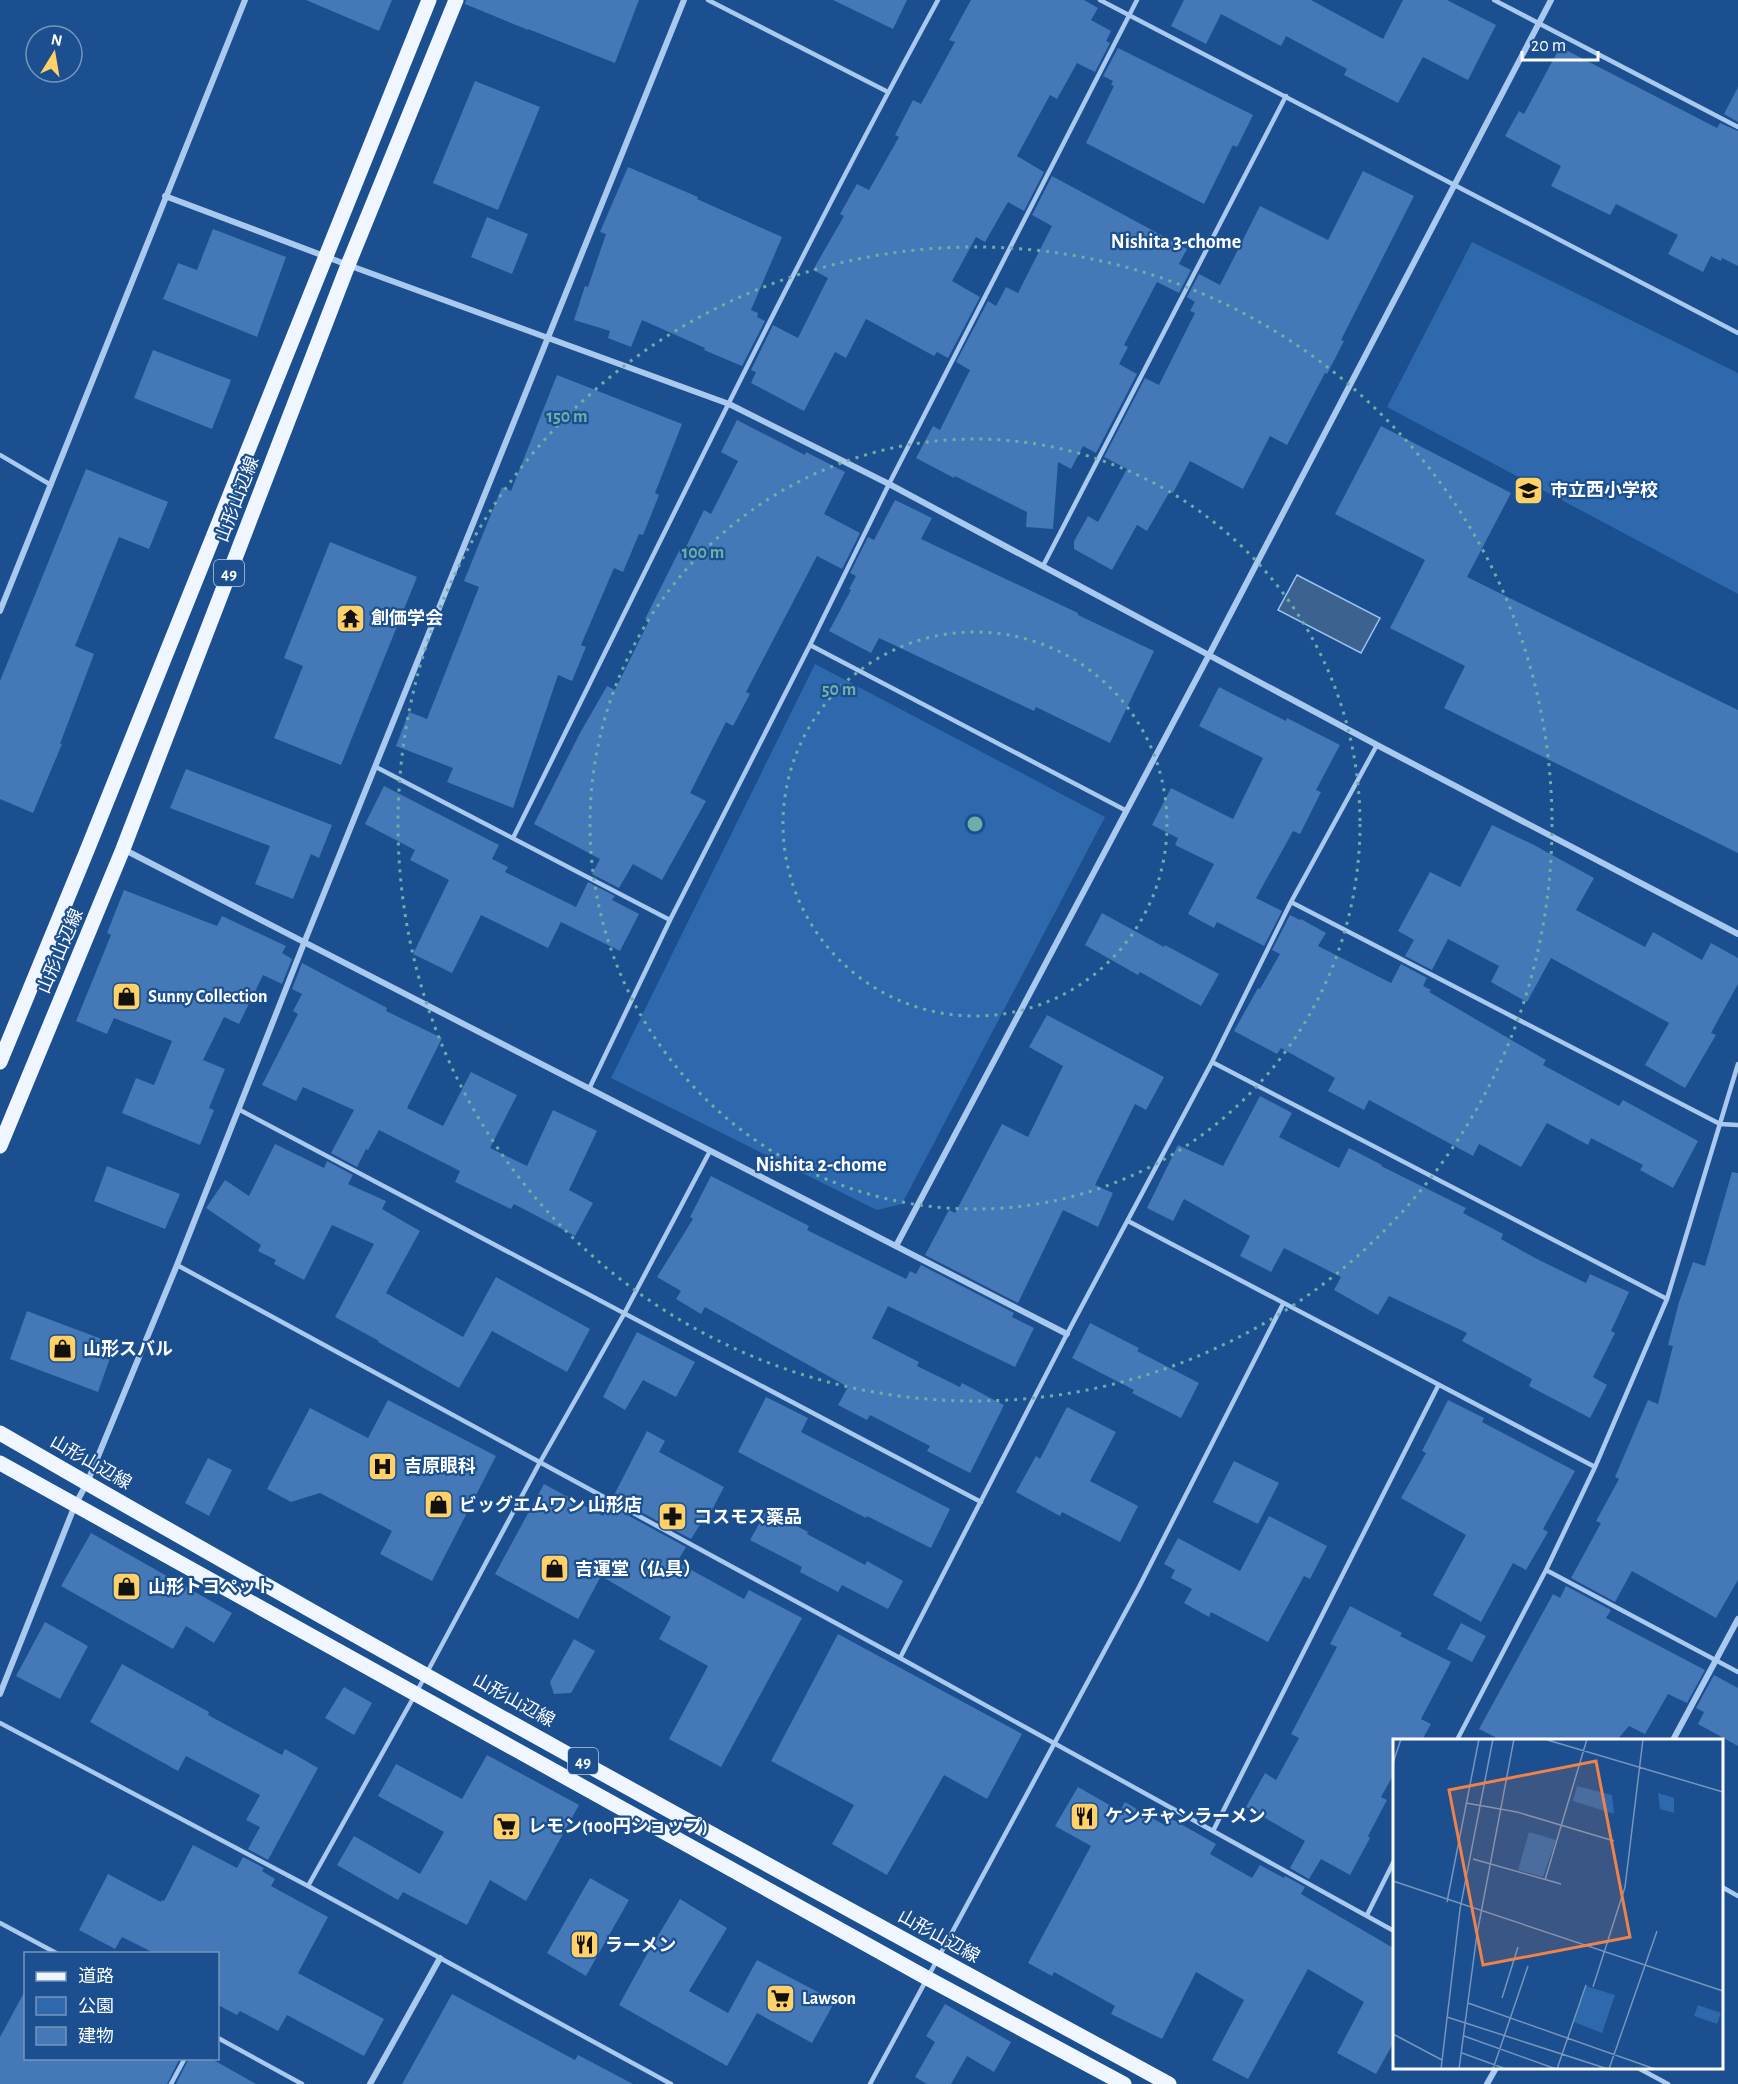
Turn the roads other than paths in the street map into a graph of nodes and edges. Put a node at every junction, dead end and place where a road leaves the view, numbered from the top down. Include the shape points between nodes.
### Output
1 (245, 0) edge
2 (429, 0) edge
3 (456, 0) edge
4 (684, 0) edge
5 (708, 0) edge
6 (938, 0) edge
7 (1100, 0) edge
8 (1137, 0) edge
9 (1494, 0) edge
10 (1551, 0) edge
11 (1129, 15) junction
12 (1540, 23) junction
13 (888, 92) junction
14 (1286, 96) junction
15 (1738, 127) edge
16 (1455, 184) junction
17 (165, 196) junction
18 (326, 257) junction
19 (348, 265) junction
20 (1738, 333) edge
21 (548, 336) junction
22 (729, 404) junction
23 (0, 455) edge
24 (889, 484) junction
25 (51, 485) junction
26 (1043, 566) junction
27 (0, 611) edge
28 (810, 645) junction
29 (1209, 655) junction
30 (1377, 746) junction
31 (376, 767) junction
32 (1125, 810) junction
33 (513, 838) junction
34 (123, 849) junction
35 (1290, 902) junction
36 (670, 920) junction
37 (1738, 934) edge
38 (304, 942) junction
39 (0, 1062) edge
40 (1212, 1062) junction
41 (1738, 1064) edge
42 (589, 1089) junction
43 (238, 1109) junction
44 (1720, 1124) junction
45 (1738, 1125) edge
46 (0, 1146) edge
47 (710, 1151) junction
48 (1128, 1221) junction
49 (896, 1246) junction
50 (177, 1265) junction
51 (1667, 1299) junction
52 (1283, 1304) junction
53 (624, 1314) junction
54 (1067, 1334) junction
55 (1438, 1386) junction
56 (0, 1433) edge
57 (0, 1463) edge
58 (540, 1464) junction
59 (1595, 1467) junction
60 (87, 1483) junction
61 (981, 1502) junction
62 (75, 1505) junction
63 (1546, 1570) junction
64 (1738, 1619) edge
65 (900, 1658) junction
66 (1716, 1660) junction
67 (1738, 1672) edge
68 (426, 1674) junction
69 (416, 1693) junction
70 (0, 1694) edge
71 (0, 1723) edge
72 (1458, 1739) edge
73 (1674, 1739) edge
74 (1053, 1743) junction
75 (1213, 1831) junction
76 (1393, 1865) edge
77 (308, 1886) junction
78 (1723, 1888) edge
79 (1738, 1896) edge
80 (1366, 1915) junction
81 (0, 1923) edge
82 (1393, 1930) edge
83 (56, 1952) edge
84 (440, 1958) junction
85 (938, 1958) junction
86 (927, 1978) junction
87 (219, 2039) edge
88 (184, 2060) edge
89 (1495, 2069) edge
90 (1642, 2069) edge
91 (171, 2084) edge
92 (302, 2084) edge
93 (370, 2084) edge
94 (671, 2084) edge
95 (870, 2084) edge
96 (1124, 2084) edge
97 (1169, 2084) edge
98 (1487, 2084) edge
99 (1668, 2084) edge

1 - 17 street
2 - 18 main road, 山形山辺線 / 49
3 - 19 main road, 山形山辺線 / 49
4 - 21 street
5 - 13 lane
6 - 13 lane
7 - 11 lane
8 - 11 lane
9 - 12 lane
10 - 12 street
11 - 14 lane
11 - 24 lane
12 - 15 lane
12 - 16 street
13 - 22 lane
14 - 16 lane
14 - 26 lane
16 - 20 lane
16 - 29 street
17 - 18 street
17 - 25 street
18 - 19 street
18 - 39 main road, 山形山辺線 / 49
19 - 21 street
19 - 34 main road, 山形山辺線 / 49
21 - 22 street
21 - 31 street
22 - 24 street
22 - 33 lane
23 - 25 lane
24 - 26 street
24 - 28 lane
25 - 27 street
26 - 29 street
28 - 32 lane
28 - 36 lane
29 - 30 street
29 - 32 street
30 - 35 lane
30 - 37 street
31 - 33 lane
31 - 38 street
32 - 49 street
33 - 36 lane
34 - 38 street
34 - 46 main road, 山形山辺線 / 49
35 - 40 lane
35 - 44 lane
36 - 42 lane
38 - 42 street
38 - 43 street
40 - 48 lane
40 - 51 lane
41 - 44 lane
42 - 47 street
43 - 50 street
43 - 53 lane
44 - 45 lane
44 - 51 lane
47 - 49 street
47 - 53 lane
48 - 52 lane
48 - 54 lane
49 - 54 street
50 - 58 lane
50 - 60 street
51 - 59 lane
52 - 55 lane
52 - 74 lane
53 - 58 lane
53 - 61 lane
54 - 61 lane
55 - 59 lane
55 - 75 lane
56 - 60 main road, 山形山辺線 / 49
57 - 62 main road, 49
58 - 65 lane
58 - 68 lane
59 - 63 lane
60 - 62 street
60 - 68 main road, 山形山辺線 / 49
61 - 65 lane
62 - 69 main road, 49
62 - 70 street
63 - 66 lane
63 - 72 lane
64 - 66 street
65 - 74 lane
66 - 67 lane
66 - 73 street
68 - 69 lane
68 - 85 main road, 山形山辺線 / 49
69 - 77 lane
69 - 86 main road, 49
71 - 77 lane
74 - 75 lane
74 - 85 lane
75 - 80 lane
76 - 80 lane
77 - 84 lane
78 - 79 lane
80 - 82 lane
81 - 83 lane
84 - 93 street
84 - 94 lane
85 - 86 lane
85 - 97 main road, 山形山辺線 / 49
86 - 95 lane
86 - 96 main road, 49
87 - 92 lane
88 - 91 lane
89 - 98 street
90 - 99 lane

